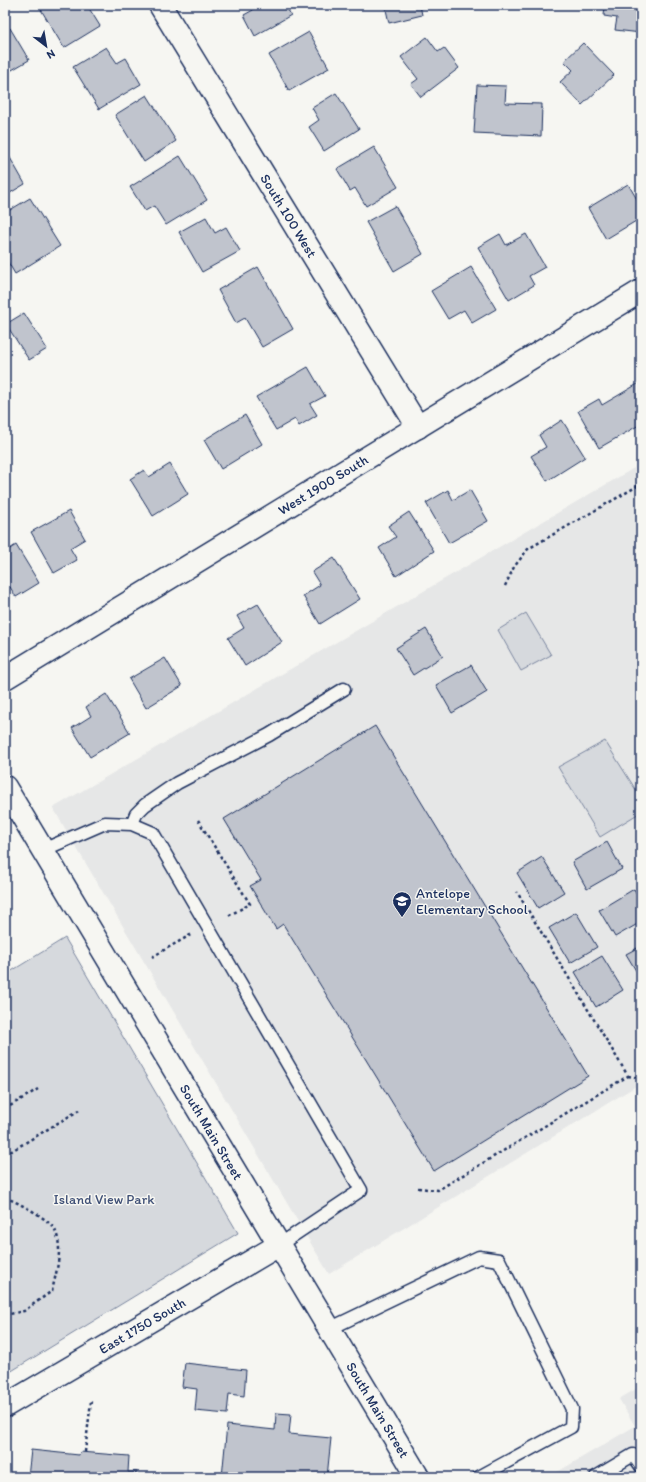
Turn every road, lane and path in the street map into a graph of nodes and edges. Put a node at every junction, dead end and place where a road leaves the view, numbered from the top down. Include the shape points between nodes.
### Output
1 (160, 5) edge
2 (641, 291) edge
3 (418, 427) junction
4 (641, 484) edge
5 (505, 586) dead end
6 (5, 678) edge
7 (344, 689) dead end
8 (5, 787) edge
9 (198, 820) dead end
10 (132, 824) junction
11 (43, 850) junction
12 (517, 892) dead end
13 (228, 916) dead end
14 (194, 933) dead end
15 (152, 957) dead end
16 (628, 1076) junction
17 (641, 1078) edge
18 (38, 1089) dead end
19 (5, 1109) edge
20 (81, 1109) dead end
21 (5, 1155) edge
22 (418, 1188) dead end
23 (5, 1197) edge
24 (279, 1245) junction
25 (5, 1315) edge
26 (329, 1329) junction
27 (92, 1401) dead end
28 (5, 1406) edge
29 (85, 1452) dead end
30 (641, 1466) edge
31 (418, 1477) edge
32 (478, 1477) edge
33 (596, 1477) edge

1 - 3 street, South 100 West
2 - 3 street, West 1900 South
3 - 6 street, West 1900 South
4 - 5 path via 528,549 514,567
7 - 10 lane via 269,735 177,783 136,814
8 - 11 street, South Main Street
9 - 13 path via 250,904
10 - 11 lane via 105,823
10 - 24 lane via 153,833 361,1190
11 - 24 street, South Main Street
12 - 16 path
14 - 15 path
16 - 17 path
16 - 22 path via 438,1190
18 - 19 path
20 - 21 path
23 - 25 path via 34,1211 56,1231 59,1257 52,1291 24,1311
24 - 26 street, South Main Street
24 - 28 street, East 1750 South
26 - 31 street, South Main Street
26 - 32 lane via 479,1257 499,1260 572,1409 571,1427
27 - 29 path
30 - 33 lane via 633,1455

